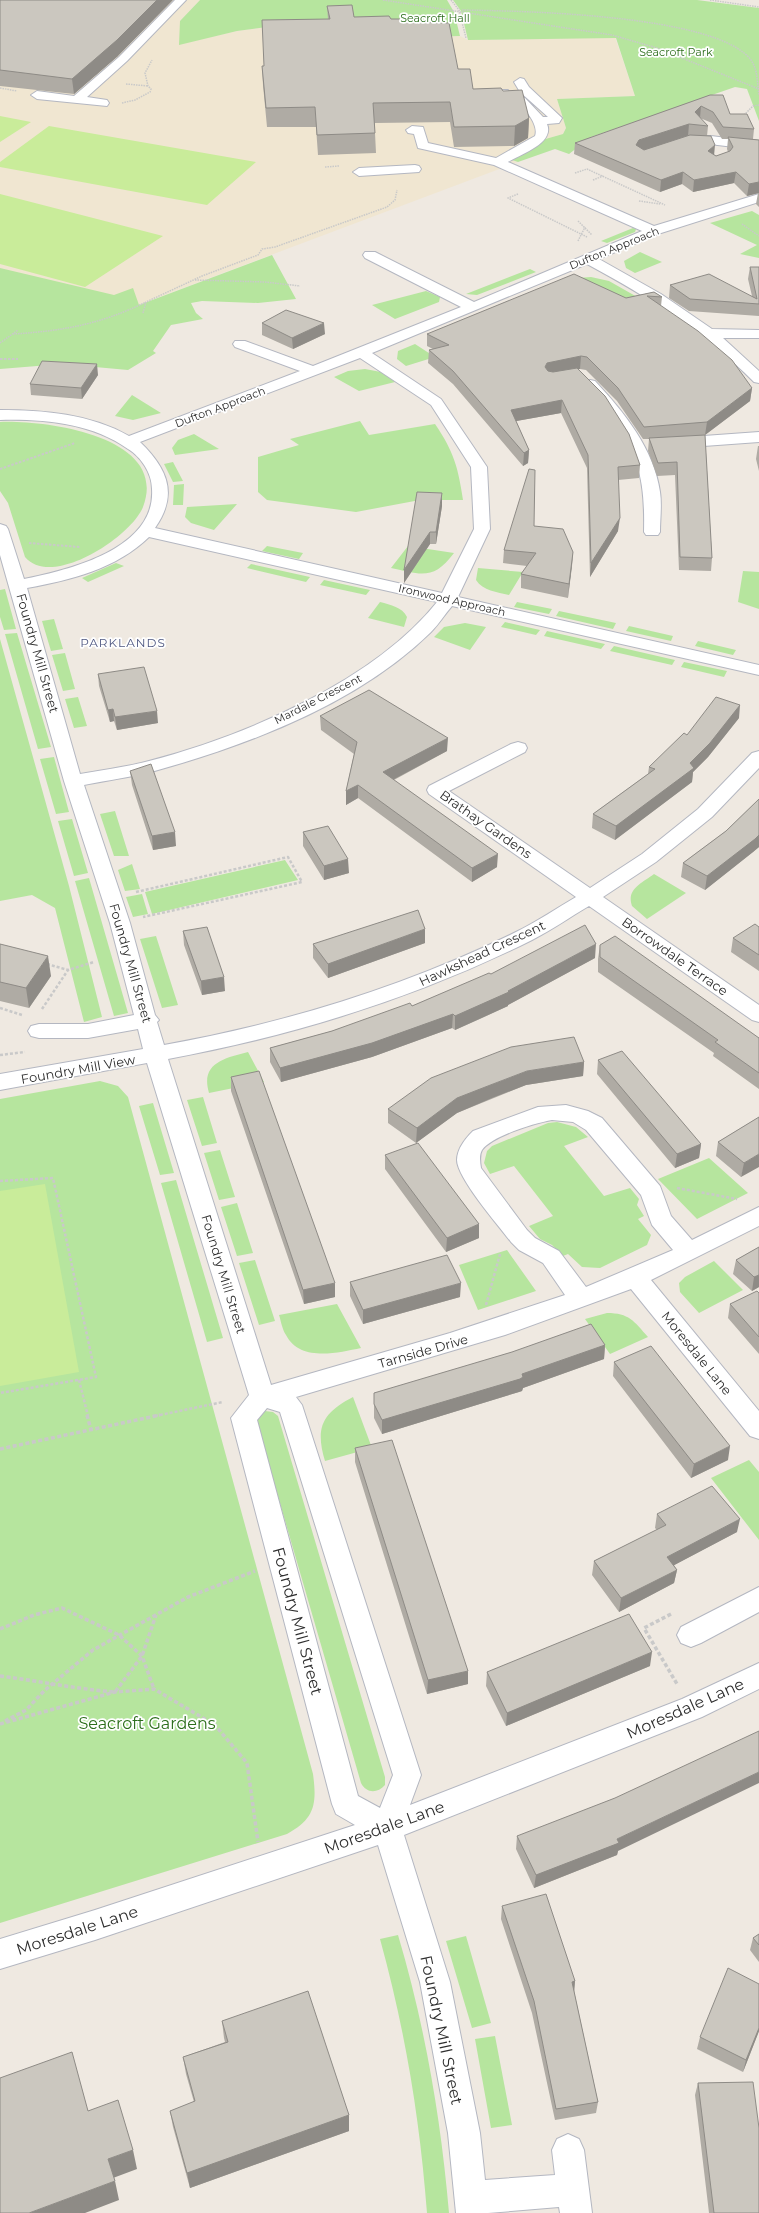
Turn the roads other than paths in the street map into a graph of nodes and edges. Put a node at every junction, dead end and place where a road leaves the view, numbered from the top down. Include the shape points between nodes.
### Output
1 (181, 0) edge
2 (520, 82) dead end
3 (503, 92) edge
4 (37, 95) edge
5 (77, 100) junction
6 (103, 103) road end
7 (541, 121) junction
8 (709, 127) edge
9 (412, 130) dead end
10 (716, 142) junction
11 (673, 146) edge
12 (759, 146) edge
13 (721, 155) edge
14 (498, 162) junction
15 (415, 170) dead end
16 (360, 172) dead end
17 (759, 198) edge
18 (653, 231) junction
19 (370, 255) dead end
20 (587, 258) junction
21 (473, 307) junction
22 (711, 333) junction
23 (759, 334) edge
24 (240, 344) dead end
25 (360, 351) junction
26 (312, 371) junction
27 (580, 374) edge
28 (759, 379) edge
29 (0, 415) edge
30 (759, 437) edge
31 (127, 442) junction
32 (649, 445) junction
33 (145, 531) junction
34 (652, 532) dead end
35 (2, 535) edge
36 (18, 585) junction
37 (448, 599) junction
38 (759, 670) edge
39 (518, 748) dead end
40 (759, 757) edge
41 (73, 781) junction
42 (590, 897) junction
43 (759, 1015) edge
44 (148, 1020) junction
45 (39, 1022) road end
46 (156, 1056) junction
47 (0, 1082) edge
48 (751, 1208) edge
49 (688, 1252) junction
50 (635, 1277) junction
51 (581, 1298) junction
52 (262, 1398) junction
53 (759, 1429) edge
54 (759, 1599) edge
55 (691, 1635) dead end
56 (759, 1675) edge
57 (388, 1828) junction
58 (0, 1954) edge
59 (568, 2150) dead end
60 (575, 2202) edge
61 (472, 2205) edge

1 - 5 street via 123,59
2 - 7 street via 556,118
3 - 7 street via 508,100 521,101
4 - 5 street
5 - 6 street
7 - 14 street via 541,138
8 - 10 street
9 - 14 street via 419,130 422,146
10 - 11 street via 688,141
10 - 12 street
10 - 13 street
14 - 18 street
15 - 16 street
17 - 18 street, Dufton Approach via 694,216
18 - 20 street, Dufton Approach
19 - 21 street
20 - 21 street, Dufton Approach
20 - 22 street via 657,296
21 - 25 street, Dufton Approach
22 - 23 street
22 - 28 street
24 - 26 street
25 - 26 street, Dufton Approach
25 - 37 street, Mardale Crescent via 436,402 479,467 482,529
26 - 31 street, Dufton Approach
27 - 32 street
29 - 31 street via 58,418 88,425
30 - 32 street
31 - 33 street via 149,461 161,486 158,509
32 - 34 street
33 - 36 street via 101,561 72,572
33 - 37 street, Ironwood Approach
35 - 36 street, Foundry Mill Street
36 - 41 street, Foundry Mill Street
37 - 38 street, Ironwood Approach
37 - 41 street, Mardale Crescent via 426,627 399,651 351,684 293,714 227,742 152,766
39 - 42 street, Brathay Gardens via 436,790
40 - 42 street, Hawkshead Crescent via 705,813 649,858
41 - 44 street, Foundry Mill Street via 120,923
42 - 43 street, Borrowdale Terrace
42 - 46 street, Hawkshead Crescent via 526,935 434,977 308,1018 227,1041
44 - 45 street via 88,1031
44 - 46 street, Foundry Mill Street
46 - 47 street, Foundry Mill View
46 - 52 street, Foundry Mill Street
48 - 49 street, Tarnside Drive
49 - 50 street, Tarnside Drive
49 - 51 street via 660,1219 652,1192 594,1124 585,1117 573,1113 548,1112 481,1137 469,1152 470,1170 527,1244 550,1258
50 - 51 street, Tarnside Drive
50 - 53 street, Moresdale Lane
51 - 52 street, Tarnside Drive via 477,1335
52 - 57 street via 290,1405 407,1775
52 - 57 street, Foundry Mill Street via 244,1418 346,1804
54 - 55 street
56 - 57 street, Moresdale Lane via 692,1708
57 - 58 street, Moresdale Lane
57 - 61 street, Foundry Mill Street via 435,1982 464,2133
59 - 60 street
60 - 61 street

